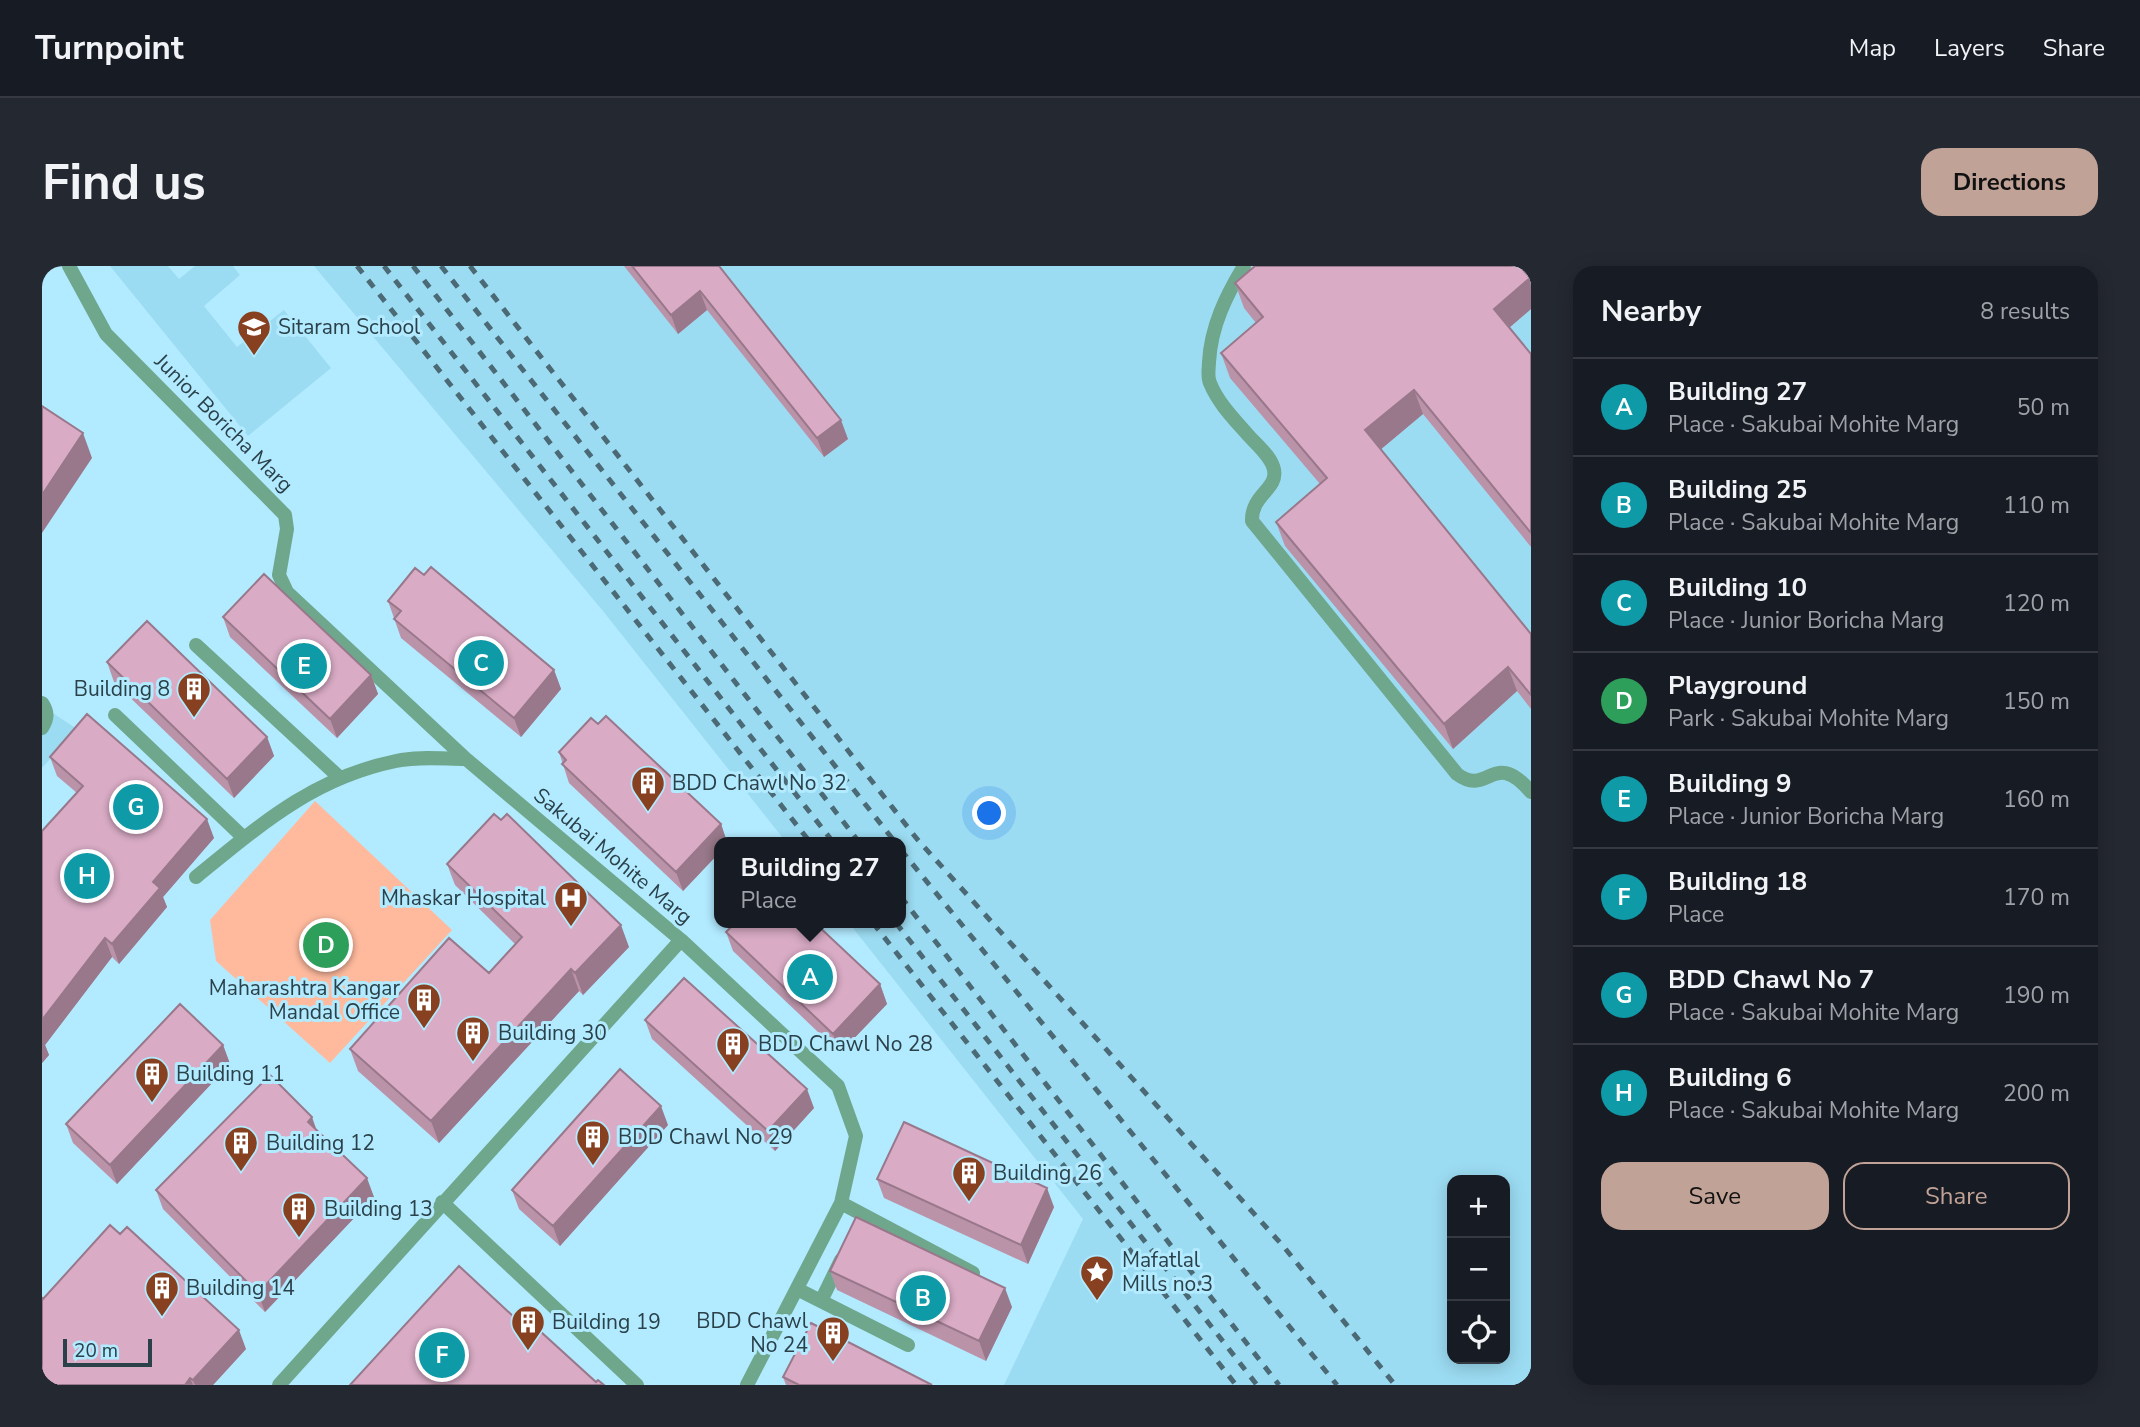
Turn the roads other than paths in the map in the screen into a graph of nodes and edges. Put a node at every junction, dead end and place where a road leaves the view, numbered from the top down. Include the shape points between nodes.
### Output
1 (69, 266) edge
2 (1244, 266) edge
3 (1527, 266) edge
4 (1531, 271) edge
5 (196, 645) dead end
6 (42, 703) edge
7 (115, 715) dead end
8 (42, 728) edge
9 (466, 759) junction
10 (339, 777) junction
11 (1531, 792) edge
12 (244, 838) junction
13 (196, 877) dead end
14 (681, 940) junction
15 (442, 1202) junction
16 (841, 1203) junction
17 (845, 1251) edge
18 (984, 1279) edge
19 (797, 1289) junction
20 (821, 1301) junction
21 (908, 1345) dead end
22 (279, 1385) edge
23 (637, 1385) edge
24 (747, 1385) edge

1 - 9 street, Junior Boricha Marg via 106,334 285,516 279,575 286,592
2 - 11 street via 1222,304 1210,340 1209,380 1224,407 1275,469 1273,483 1251,511 1252,521 1457,775 1476,782 1508,772
3 - 4 street
5 - 10 street
6 - 8 street via 47,713
7 - 12 street
9 - 10 street via 399,760
9 - 14 street, Sakubai Mohite Marg
10 - 12 street via 275,813
12 - 13 street
14 - 15 street
14 - 16 street, Sakubai Mohite Marg via 838,1086 856,1136
15 - 22 street
15 - 23 street
16 - 18 street via 860,1221
16 - 19 street, Sakubai Mohite Marg
17 - 20 street
19 - 20 street
19 - 24 street, Sakubai Mohite Marg
20 - 21 street

